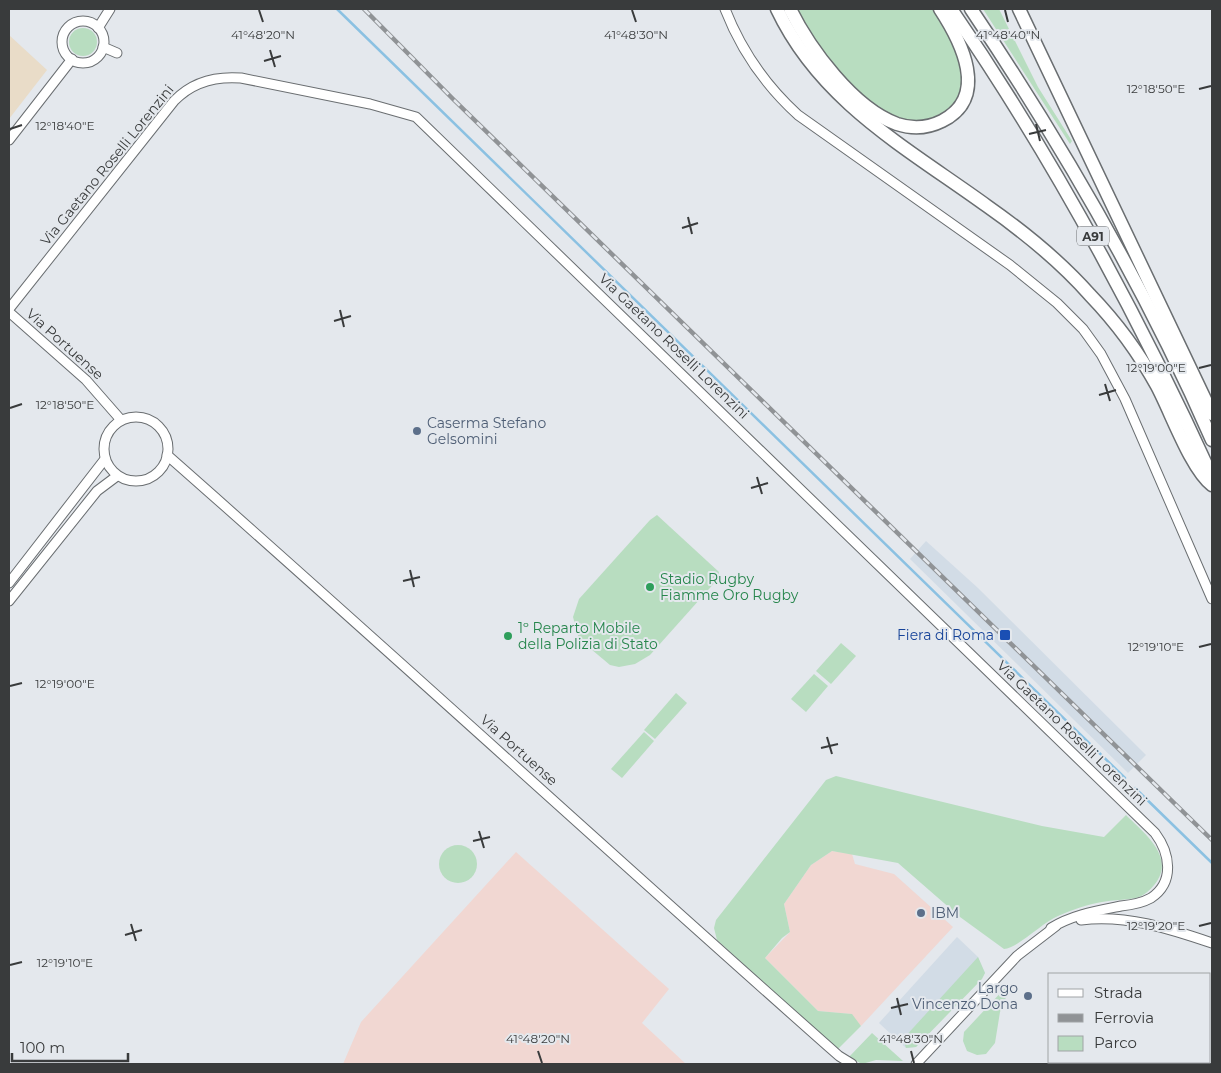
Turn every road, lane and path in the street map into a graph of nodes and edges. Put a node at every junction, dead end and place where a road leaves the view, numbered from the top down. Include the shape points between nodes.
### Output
1 (110, 9) edge
2 (725, 9) edge
3 (777, 9) edge
4 (790, 9) edge
5 (940, 9) edge
6 (951, 9) edge
7 (971, 9) edge
8 (1019, 9) edge
9 (793, 27) junction
10 (98, 28) junction
11 (103, 47) junction
12 (117, 53) dead end
13 (72, 60) junction
14 (9, 140) edge
15 (9, 310) edge
16 (1212, 414) edge
17 (121, 420) junction
18 (1212, 440) edge
19 (167, 455) junction
20 (105, 459) junction
21 (117, 476) junction
22 (1212, 477) edge
23 (1212, 485) edge
24 (9, 582) edge
25 (1212, 599) edge
26 (9, 601) edge
27 (1051, 928) junction
28 (1212, 943) edge
29 (852, 1064) edge
30 (916, 1064) edge

1 - 10 street
2 - 25 street via 751,62 798,115 1010,265 1085,332 1125,399
3 - 9 highway
4 - 9 highway
5 - 9 highway via 957,35 967,66 968,86 954,112 943,121 923,127 895,123 870,108
6 - 22 highway, A91 via 1020,112 1077,208 1149,344
7 - 18 highway, A91 via 1091,200 1164,338
8 - 16 highway
9 - 23 highway via 813,67 847,104 1010,223 1090,294 1145,366 1198,468
10 - 11 street via 103,37
10 - 13 street via 86,21 73,23 67,28 62,45
11 - 12 street
11 - 13 street via 90,61
13 - 14 street
15 - 17 street, Via Portuense via 86,380
15 - 27 street, Via Gaetano Roselli Lorenzini via 174,102 193,86 215,79 241,78 370,104 416,117 1155,833 1163,844 1168,864 1166,877 1157,892 1141,902 1079,915
17 - 19 street via 131,417 151,420 165,435
17 - 20 street via 104,441
19 - 21 street via 164,466 148,479 137,482
19 - 29 street, Via Portuense via 377,640 713,945
20 - 21 street
20 - 24 street
21 - 26 street via 97,491
27 - 28 street via 1080,920 1116,919 1151,925
27 - 30 street via 1017,956

